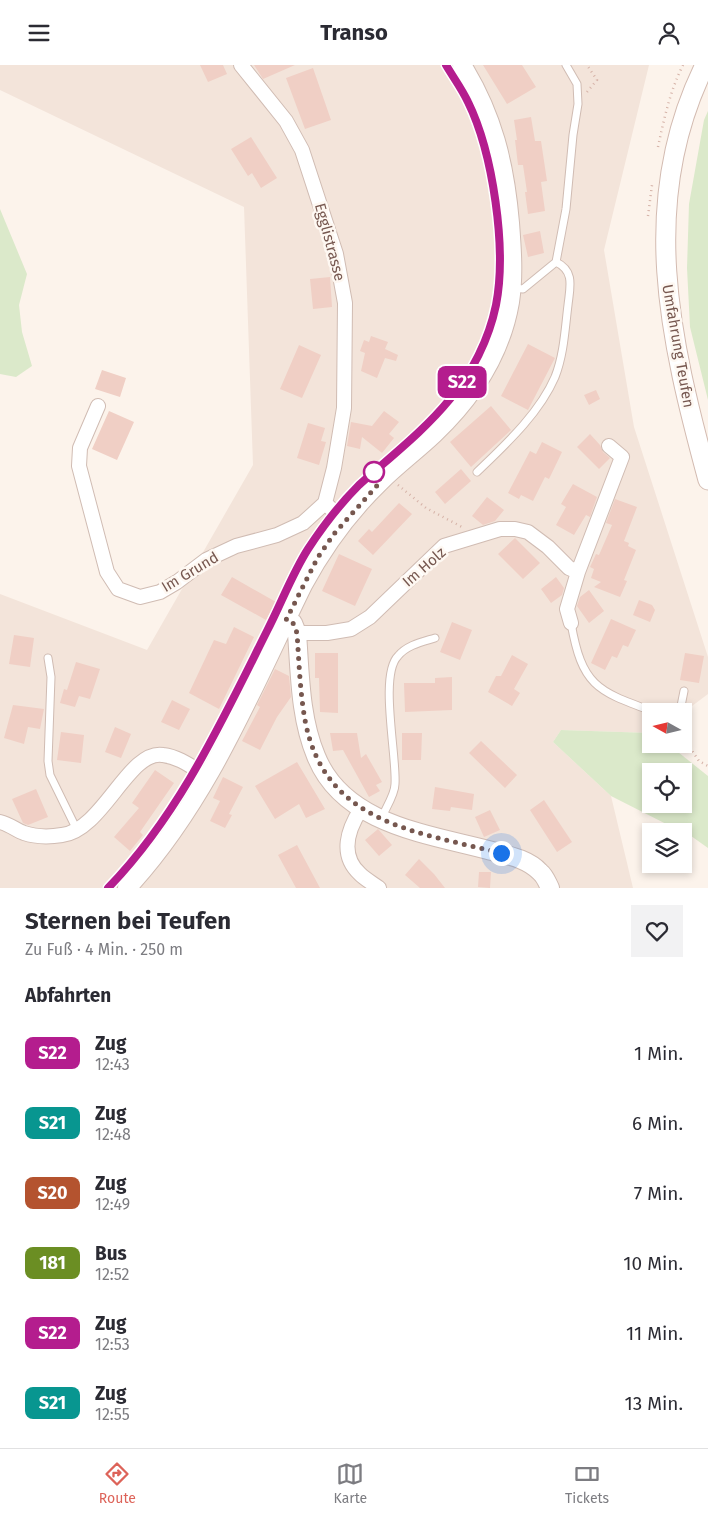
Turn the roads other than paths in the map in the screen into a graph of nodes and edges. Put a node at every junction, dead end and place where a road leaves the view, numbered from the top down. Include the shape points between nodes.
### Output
1 (241, 65) edge
2 (462, 65) edge
3 (566, 65) edge
4 (705, 65) edge
5 (556, 262) junction
6 (512, 287) junction
7 (98, 406) dead end
8 (609, 446) dead end
9 (477, 472) dead end
10 (708, 480) edge
11 (325, 503) junction
12 (344, 521) junction
13 (578, 572) junction
14 (571, 623) joint
15 (292, 626) junction
16 (435, 638) dead end
17 (48, 658) dead end
18 (684, 691) dead end
19 (682, 703) edge
20 (642, 707) edge
21 (207, 776) junction
22 (361, 809) junction
23 (381, 819) junction
24 (0, 822) edge
25 (78, 830) junction
26 (128, 888) edge
27 (379, 888) edge
28 (550, 888) edge

1 - 11 street, Egglistrasse via 294,133 336,254 345,303 344,408
2 - 6 street via 482,100 499,149 508,201
3 - 5 lane via 577,84 578,104 566,209
4 - 10 main road, Umfahrung Teufen via 690,101 674,160 665,262 677,354
5 - 6 lane via 523,289
5 - 9 lane via 565,266 571,279 562,352 554,377 537,407
6 - 12 street via 503,330 486,370 473,390 434,434 381,481
7 - 11 street, Im Grund via 80,448 79,466 107,572 118,589 140,597 160,592 206,560 303,523
8 - 13 street via 622,457
11 - 12 street
12 - 15 street via 318,557
13 - 14 street via 567,609
13 - 15 street, Im Holz via 528,532 500,529 444,546 370,617 351,629 327,633
14 - 20 lane via 587,677 599,689
15 - 21 street
15 - 22 street via 305,720 316,758 337,789
16 - 23 lane via 412,645 392,664 389,682 395,786
17 - 25 lane via 50,775
18 - 19 lane
21 - 25 street via 178,759 161,754 148,757 137,765 94,817
21 - 26 street via 169,838
22 - 23 street
22 - 27 street via 349,830 347,852 358,873
23 - 28 street via 517,857 540,871
24 - 25 street via 25,833 42,836 64,835

